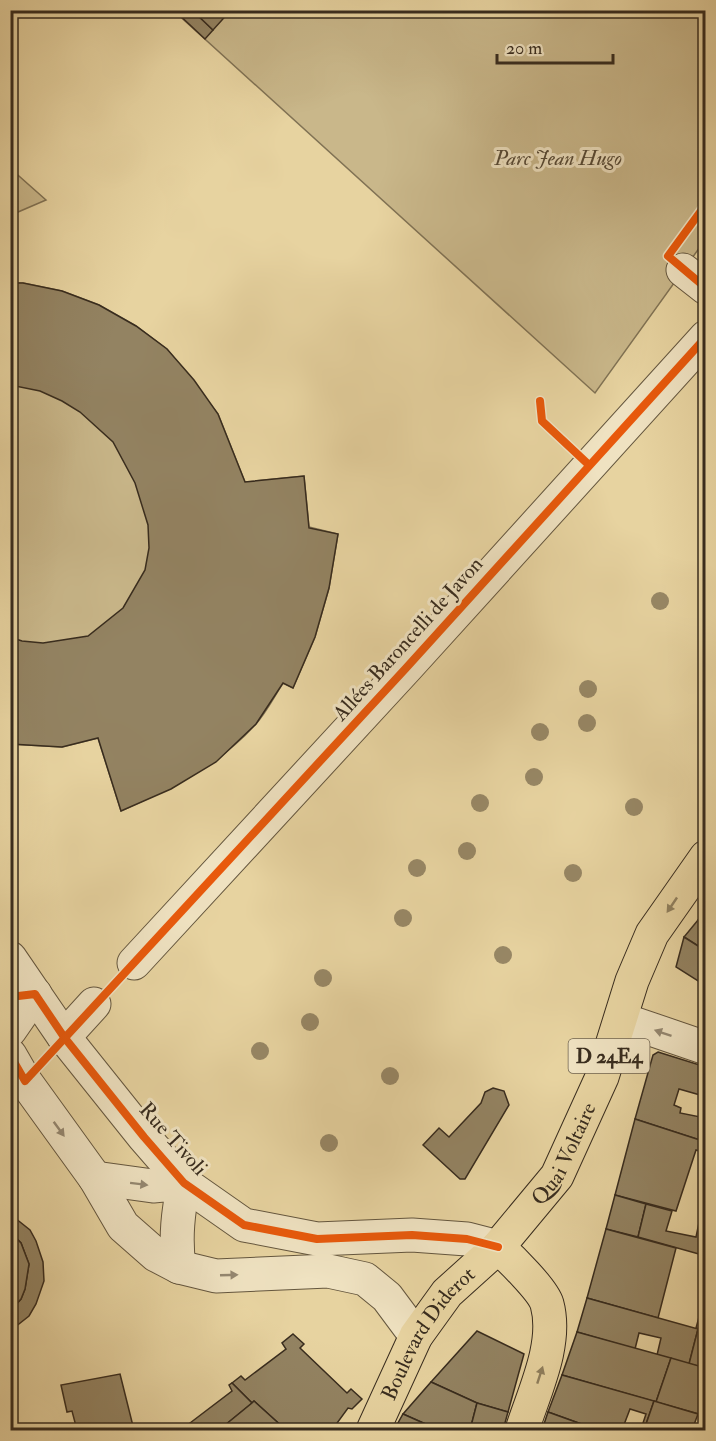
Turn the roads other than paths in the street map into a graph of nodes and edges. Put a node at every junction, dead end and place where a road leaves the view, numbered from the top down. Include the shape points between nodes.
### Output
1 (705, 337) edge
2 (705, 857) edge
3 (10, 958) edge
4 (134, 963) dead end
5 (23, 995) edge
6 (94, 1004) dead end
7 (621, 1019) junction
8 (10, 1030) edge
9 (64, 1037) junction
10 (705, 1048) edge
11 (10, 1055) edge
12 (95, 1178) junction
13 (184, 1183) junction
14 (498, 1247) junction
15 (179, 1267) junction
16 (416, 1336) junction
17 (373, 1431) edge
18 (522, 1431) edge

1 - 4 street, Allées Baroncelli de Javon
2 -> 7 main road, Quai Voltaire / D 24E4 via 652,934
3 - 5 street, Rue Tivoli
5 - 8 street
5 - 9 street, Rue Tivoli
6 - 9 street
10 -> 7 street
7 - 14 main road, Quai Voltaire / D 24E4 via 602,1077 557,1176
9 - 13 street, Rue Tivoli
11 -> 12 street
12 -> 13 street, Rue Tivoli via 153,1185
12 - 15 street via 123,1226 156,1255
13 - 14 street, Rue Tivoli via 244,1225 317,1239 412,1235 467,1239
13 - 15 street, Rue Tivoli via 177,1221
14 - 16 main road, Boulevard Diderot / D 24E4 via 447,1293
18 -> 14 main road via 550,1344 547,1302 522,1269
15 -> 16 street via 216,1276 328,1271 365,1279 387,1297
16 - 17 main road, Boulevard Diderot / D 24E4

